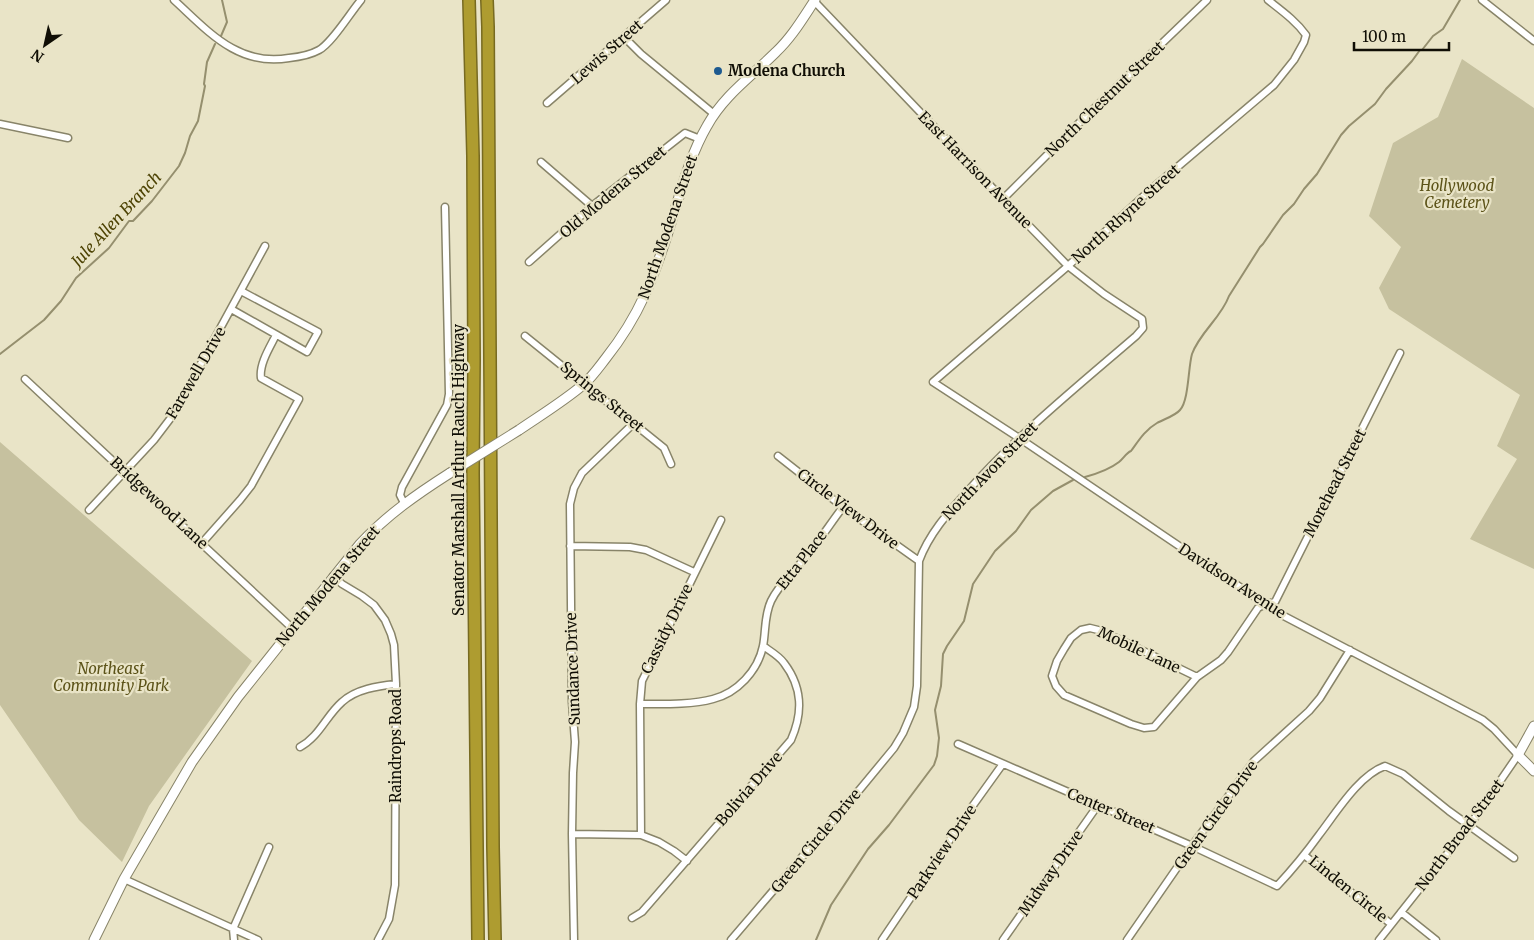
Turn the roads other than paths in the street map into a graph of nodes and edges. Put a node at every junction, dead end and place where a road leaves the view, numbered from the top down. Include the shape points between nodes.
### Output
1 (174, 0) edge
2 (360, 0) edge
3 (469, 0) edge
4 (487, 0) edge
5 (666, 0) edge
6 (1208, 0) edge
7 (1268, 0) edge
8 (1482, 0) edge
9 (815, 1) edge
10 (624, 37) junction
11 (1534, 40) edge
12 (548, 103) dead end
13 (714, 114) junction
14 (0, 124) edge
15 (68, 138) dead end
16 (700, 139) junction
17 (541, 162) dead end
18 (1003, 199) junction
19 (592, 206) junction
20 (445, 208) dead end
21 (265, 246) dead end
22 (529, 262) dead end
23 (1068, 266) junction
24 (241, 291) junction
25 (231, 309) junction
26 (1143, 328) joint
27 (276, 334) junction
28 (525, 336) dead end
29 (1400, 353) dead end
30 (25, 379) dead end
31 (933, 382) joint
32 (585, 384) junction
33 (634, 423) junction
34 (1019, 438) junction
35 (778, 456) dead end
36 (671, 464) dead end
37 (125, 471) junction
38 (404, 503) junction
39 (843, 507) junction
40 (89, 510) dead end
41 (721, 520) dead end
42 (202, 543) junction
43 (570, 546) junction
44 (919, 562) junction
45 (694, 572) junction
46 (333, 576) junction
47 (1264, 604) junction
48 (292, 628) junction
49 (763, 646) junction
50 (1350, 650) junction
51 (1197, 678) junction
52 (396, 684) junction
53 (640, 704) junction
54 (911, 714) joint
55 (1534, 726) edge
56 (958, 744) dead end
57 (300, 747) dead end
58 (1518, 755) junction
59 (1002, 765) junction
60 (1534, 771) edge
61 (1098, 806) junction
62 (1470, 825) junction
63 (572, 834) junction
64 (641, 834) junction
65 (1192, 846) junction
66 (269, 847) dead end
67 (1304, 855) junction
68 (1514, 858) dead end
69 (687, 861) junction
70 (124, 879) junction
71 (1263, 879) joint
72 (1401, 912) junction
73 (632, 918) dead end
74 (1391, 924) junction
75 (233, 929) junction
76 (94, 940) edge
77 (234, 940) edge
78 (258, 940) edge
79 (378, 940) edge
80 (478, 940) edge
81 (495, 940) edge
82 (574, 940) edge
83 (731, 940) edge
84 (882, 940) edge
85 (1003, 940) edge
86 (1127, 940) edge
87 (1379, 940) edge
88 (1436, 940) edge

1 - 2 street via 220,42 236,52 275,59 319,50 330,41
3 - 80 highway, Senator Marshall Arthur Rauch Highway via 473,156
4 - 81 highway, Senator Marshall Arthur Rauch Highway
5 - 10 street, Lewis Street
6 - 18 street, North Chestnut Street
7 - 23 street, North Rhyne Street via 1288,15 1306,35 1294,60 1274,85 1148,192
8 - 11 street
9 - 13 street, North Modena Street via 778,50 735,89
9 - 18 street, East Harrison Avenue
10 - 12 street, Lewis Street
10 - 13 street
13 - 16 street, North Modena Street
14 - 15 street
16 - 19 street, Old Modena Street via 685,133
16 - 32 street, North Modena Street via 643,302 628,330
17 - 19 street
18 - 23 street, East Harrison Avenue
19 - 22 street, Old Modena Street
20 - 38 street via 449,394 447,405 402,487 400,495
21 - 24 street, Farewell Drive
23 - 26 street, East Harrison Avenue via 1142,319
23 - 31 street, North Rhyne Street
24 - 25 street, Farewell Drive
24 - 27 street via 318,332 307,352
25 - 27 street
25 - 37 street, Farewell Drive via 174,415
26 - 34 street, North Avon Street
27 - 42 street via 260,372 261,378 300,399 251,486
28 - 32 street, Springs Street
29 - 47 street, Morehead Street via 1276,602
30 - 37 street, Bridgewood Lane
31 - 34 street, Davidson Avenue
32 - 33 street, Springs Street
32 - 38 street, North Modena Street, bridge
33 - 36 street, Springs Street via 664,448
33 - 43 street, Sundance Drive via 582,474 574,488 570,504
34 - 44 street, North Avon Street via 936,527
34 - 47 street, Davidson Avenue
35 - 39 street, Circle View Drive
37 - 40 street, Farewell Drive
37 - 42 street, Bridgewood Lane
38 - 46 street, North Modena Street via 375,528
39 - 44 street, Circle View Drive
39 - 49 street, Etta Place via 805,559 781,584 766,617
41 - 45 street, Cassidy Drive
42 - 48 street, Bridgewood Lane
43 - 45 street via 646,550
43 - 63 street, Sundance Drive via 575,742
44 - 54 street, North Avon Street via 917,686
45 - 53 street, Cassidy Drive via 642,681
46 - 48 street, North Modena Street
46 - 52 street, Raindrops Road via 374,606 385,620 394,645
47 - 50 street, Davidson Avenue
47 - 51 street, Mobile Lane via 1228,652
48 - 70 street, North Modena Street via 192,762
49 - 53 street, Etta Place via 755,667 743,683 726,694 702,701
49 - 69 street, Bolivia Drive via 783,662 792,676 800,702 798,725 781,753
50 - 58 street, Davidson Avenue via 1483,720
50 - 65 street, Green Circle Drive via 1320,698 1254,761
51 - 51 street, Mobile Lane via 1154,727 1144,728 1064,695 1052,676 1071,638 1090,628
52 - 57 street via 362,690 342,701 309,742
52 - 79 street, Raindrops Road via 395,885 389,919
53 - 64 street, Cassidy Drive
54 - 83 street, Green Circle Drive via 894,748
55 - 58 street, North Broad Street
56 - 59 street, Center Street
58 - 60 street, Davidson Avenue
58 - 62 street, North Broad Street
59 - 61 street, Center Street
59 - 84 street, Parkview Drive
61 - 65 street, Center Street
61 - 85 street, Midway Drive
62 - 67 street, Linden Circle via 1403,774 1385,766 1376,769 1360,784
62 - 68 street
62 - 72 street, North Broad Street
63 - 64 street
63 - 82 street, Sundance Drive
64 - 69 street
65 - 71 street, Center Street
65 - 86 street, Green Circle Drive
66 - 75 street
67 - 71 street, Linden Circle via 1278,886
67 - 74 street, Linden Circle
69 - 73 street, Bolivia Drive via 642,912
70 - 75 street
70 - 76 street, North Modena Street
72 - 74 street, North Broad Street
72 - 88 street
74 - 87 street, North Broad Street
75 - 77 street
75 - 78 street

